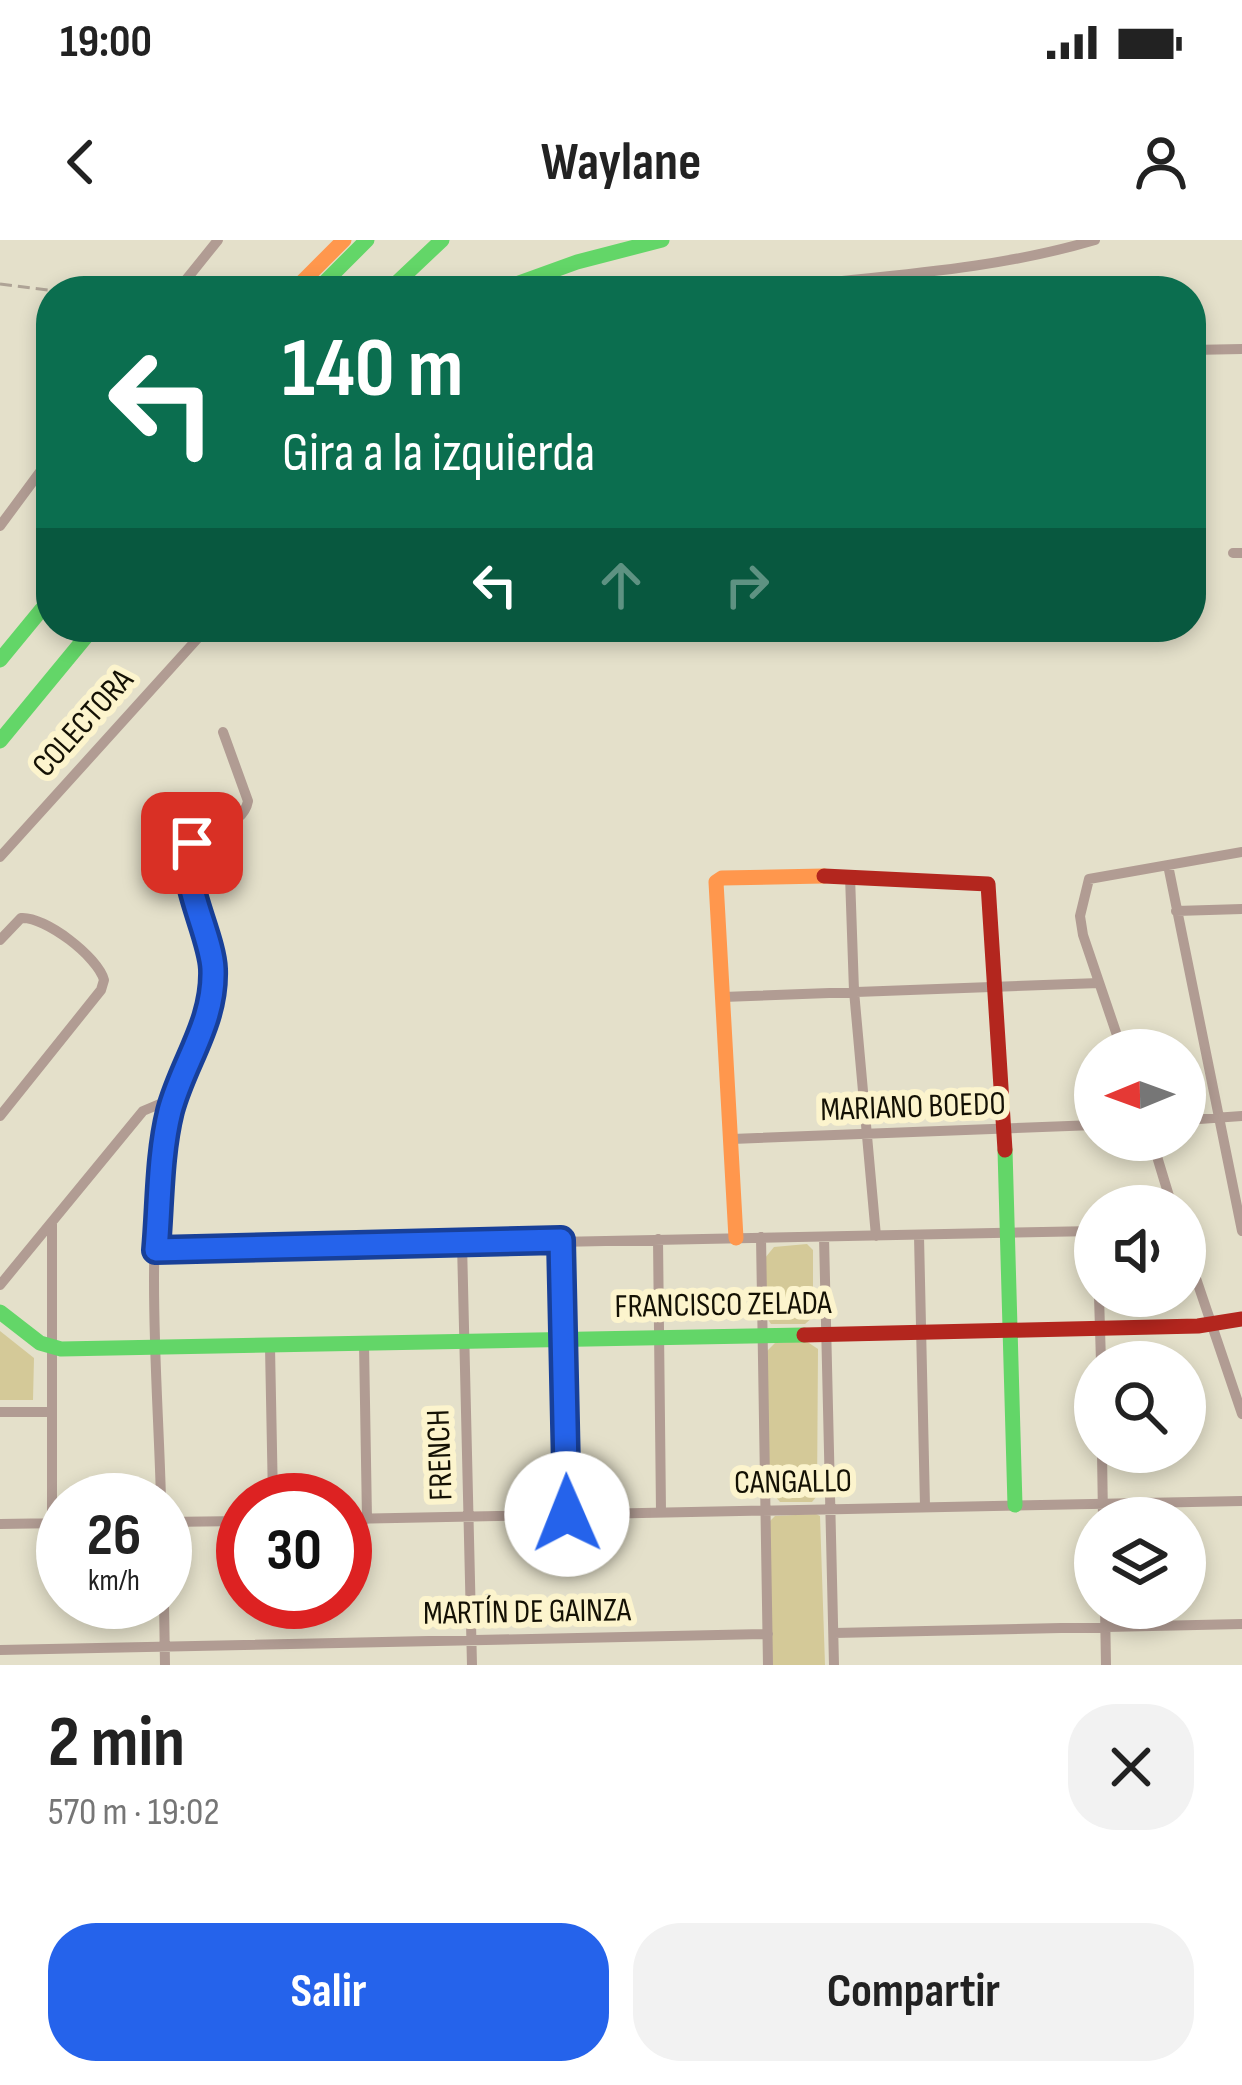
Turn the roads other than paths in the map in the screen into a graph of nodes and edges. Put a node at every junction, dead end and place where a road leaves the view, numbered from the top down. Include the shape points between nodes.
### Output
1 (218, 240) edge
2 (344, 240) edge
3 (367, 240) edge
4 (442, 240) edge
5 (662, 240) edge
6 (1095, 240) edge
7 (189, 276) edge
8 (308, 276) edge
9 (331, 276) edge
10 (404, 276) edge
11 (538, 276) edge
12 (893, 276) edge
13 (1242, 349) edge
14 (1206, 350) edge
15 (36, 477) edge
16 (0, 526) edge
17 (36, 616) edge
18 (82, 642) edge
19 (87, 642) edge
20 (194, 642) edge
21 (69, 658) junction
22 (0, 660) edge
23 (223, 732) dead end
24 (0, 741) edge
25 (1242, 852) edge
26 (0, 857) edge
27 (1168, 865) junction
28 (850, 876) junction
29 (1242, 908) edge
30 (1176, 911) junction
31 (0, 940) edge
32 (1100, 983) junction
33 (994, 987) junction
34 (854, 991) junction
35 (723, 997) junction
36 (1115, 1029) edge
37 (174, 1098) junction
38 (0, 1116) edge
39 (1242, 1116) edge
40 (1217, 1118) junction
41 (1206, 1119) edge
42 (1074, 1126) edge
43 (1005, 1131) junction
44 (867, 1137) junction
45 (732, 1138) junction
46 (52, 1222) junction
47 (1242, 1231) edge
48 (1074, 1232) edge
49 (1007, 1234) junction
50 (876, 1236) junction
51 (919, 1236) junction
52 (824, 1237) junction
53 (736, 1238) junction
54 (761, 1238) junction
55 (658, 1239) junction
56 (561, 1240) junction
57 (462, 1243) junction
58 (156, 1250) junction
59 (0, 1285) edge
60 (1206, 1311) edge
61 (0, 1312) edge
62 (1100, 1317) edge
63 (1242, 1319) edge
64 (1210, 1323) junction
65 (1100, 1329) junction
66 (921, 1331) junction
67 (1010, 1331) junction
68 (762, 1333) junction
69 (826, 1333) junction
70 (659, 1336) junction
71 (564, 1339) junction
72 (464, 1341) junction
73 (1100, 1341) edge
74 (364, 1344) junction
75 (270, 1347) junction
76 (53, 1348) junction
77 (158, 1348) junction
78 (0, 1412) edge
79 (51, 1412) junction
80 (1242, 1414) edge
81 (55, 1473) edge
82 (160, 1473) edge
83 (272, 1473) edge
84 (367, 1473) edge
85 (1242, 1501) edge
86 (1206, 1504) edge
87 (1015, 1505) junction
88 (925, 1506) junction
89 (830, 1508) junction
90 (764, 1510) junction
91 (1074, 1510) edge
92 (661, 1512) junction
93 (567, 1514) junction
94 (469, 1518) junction
95 (372, 1519) edge
96 (0, 1523) edge
97 (36, 1523) edge
98 (1242, 1624) edge
99 (1206, 1625) edge
100 (165, 1629) edge
101 (1074, 1629) edge
102 (1105, 1629) edge
103 (834, 1633) junction
104 (768, 1634) junction
105 (471, 1641) junction
106 (165, 1646) junction
107 (0, 1650) edge
108 (165, 1665) edge
109 (472, 1665) edge
110 (768, 1665) edge
111 (834, 1665) edge
112 (1106, 1665) edge

1 - 7 street
2 - 8 main road
3 - 9 main road
4 - 10 main road
5 - 11 main road
6 - 12 street
13 - 14 street
15 - 16 street
17 - 22 main road
18 - 21 main road
19 - 21 main road
20 - 26 street, COLECTORA
21 - 24 main road
23 - 37 street via 248,801 246,812 187,852 213,968 204,1030
25 - 27 street
27 - 30 street
27 - 32 street via 1089,879 1082,935
28 - 33 main road via 988,884
28 - 34 street
28 - 35 main road via 716,882
29 - 30 street
30 - 40 street
31 - 38 street via 21,918 45,921 101,971 101,990
32 - 33 street
32 - 36 street
33 - 34 street
33 - 43 main road
34 - 35 street
34 - 44 street
35 - 45 main road
37 - 46 street via 142,1111
37 - 58 street
39 - 40 street
40 - 41 street
40 - 47 street
42 - 43 street, MARIANO BOEDO
43 - 44 street, MARIANO BOEDO
43 - 49 main road
44 - 45 street, MARIANO BOEDO
44 - 50 street
45 - 53 main road
46 - 59 street
46 - 76 street
48 - 49 street
49 - 51 street
49 - 67 main road
50 - 51 street
50 - 52 street
51 - 66 street
52 - 54 street
52 - 69 street
53 - 54 street
53 - 55 street
54 - 68 street
55 - 56 street
55 - 70 street
56 - 57 street
56 - 71 street
57 - 58 street
57 - 72 street, FRENCH
58 - 77 street
60 - 64 street
61 - 76 main road
62 - 65 street
63 - 64 main road, FRANCISCO ZELADA
64 - 65 main road, FRANCISCO ZELADA
64 - 80 street
65 - 67 main road, FRANCISCO ZELADA
65 - 73 street
66 - 67 main road, FRANCISCO ZELADA
66 - 69 main road, FRANCISCO ZELADA
66 - 88 street
67 - 87 main road
68 - 69 main road, FRANCISCO ZELADA
68 - 70 main road, FRANCISCO ZELADA
68 - 90 street
69 - 89 street
70 - 71 main road, FRANCISCO ZELADA
70 - 92 street
71 - 72 main road, FRANCISCO ZELADA
71 - 93 street
72 - 74 main road, FRANCISCO ZELADA
72 - 94 street, FRENCH
74 - 75 main road, FRANCISCO ZELADA
74 - 84 street
75 - 77 main road, FRANCISCO ZELADA
75 - 83 street
76 - 77 main road, FRANCISCO ZELADA
76 - 79 street
77 - 82 street
78 - 79 street
79 - 81 street
85 - 86 street, CANGALLO
87 - 88 street, CANGALLO
87 - 91 street, CANGALLO
88 - 89 street, CANGALLO
89 - 90 street, CANGALLO
89 - 103 street
90 - 92 street, CANGALLO
90 - 104 street
92 - 93 street, CANGALLO
93 - 94 street, CANGALLO
94 - 95 street, CANGALLO
94 - 105 street, FRENCH
96 - 97 street
98 - 99 street
100 - 106 street
101 - 103 street
102 - 112 street
103 - 111 street
104 - 105 street, MARTÍN DE GAINZA
104 - 110 street
105 - 106 street, MARTÍN DE GAINZA
105 - 109 street, FRENCH
106 - 107 street, MARTÍN DE GAINZA
106 - 108 street

